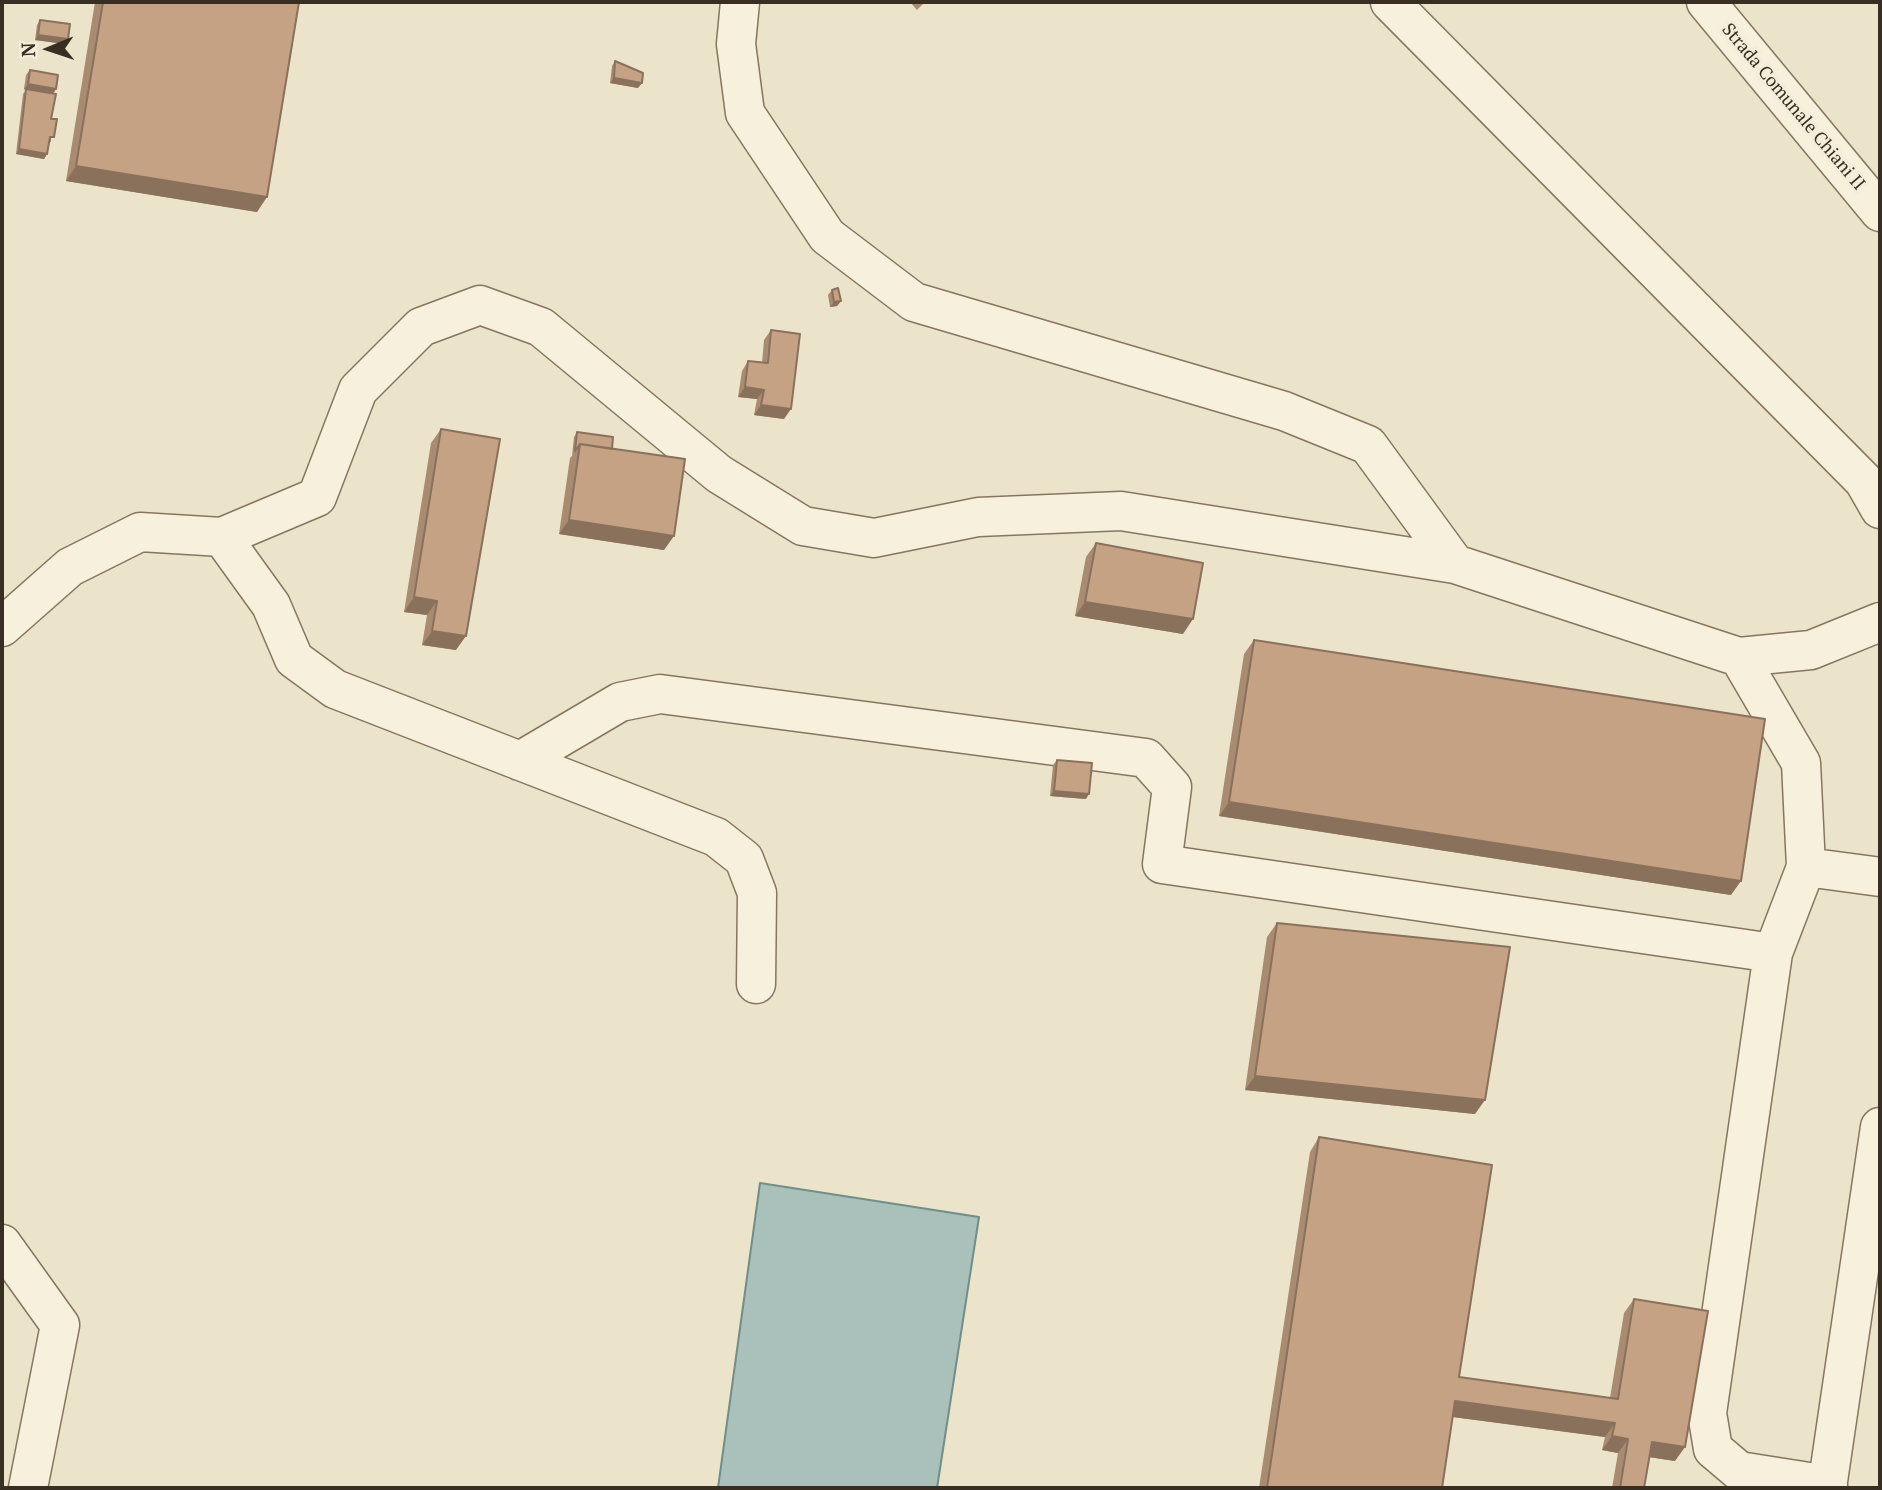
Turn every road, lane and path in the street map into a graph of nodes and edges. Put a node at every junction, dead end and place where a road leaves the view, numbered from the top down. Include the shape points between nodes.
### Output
1 (740, 2) edge
2 (1390, 2) edge
3 (1706, 2) edge
4 (1880, 212) edge
5 (1880, 509) edge
6 (222, 537) junction
7 (1455, 564) junction
8 (1880, 622) edge
9 (2, 627) edge
10 (1739, 657) junction
11 (520, 761) junction
12 (1806, 867) junction
13 (1880, 877) edge
14 (1773, 953) junction
15 (756, 984) dead end
16 (1880, 1127) edge
17 (2, 1244) edge
18 (1827, 1486) edge
19 (28, 1488) edge

1 - 7 street via 736,44 745,113 827,236 914,302 1284,411 1368,445
2 - 5 street via 1864,481
3 - 4 street, Strada Comunale Chiani II
6 - 7 street via 317,497 358,390 421,327 480,305 541,327 719,474 803,526 874,538 978,517 1121,512
6 - 9 street via 140,532 70,567
6 - 11 street via 271,605 294,659 335,689
7 - 10 street
8 - 10 street via 1811,650
10 - 12 street via 1801,763
11 - 14 street via 620,702 660,694 1146,758 1172,787 1162,864
11 - 15 street via 716,837 744,859 757,893
12 - 13 street
12 - 14 street
14 - 18 street via 1707,1413 1713,1449 1739,1471
16 - 18 street
17 - 19 street via 60,1325

